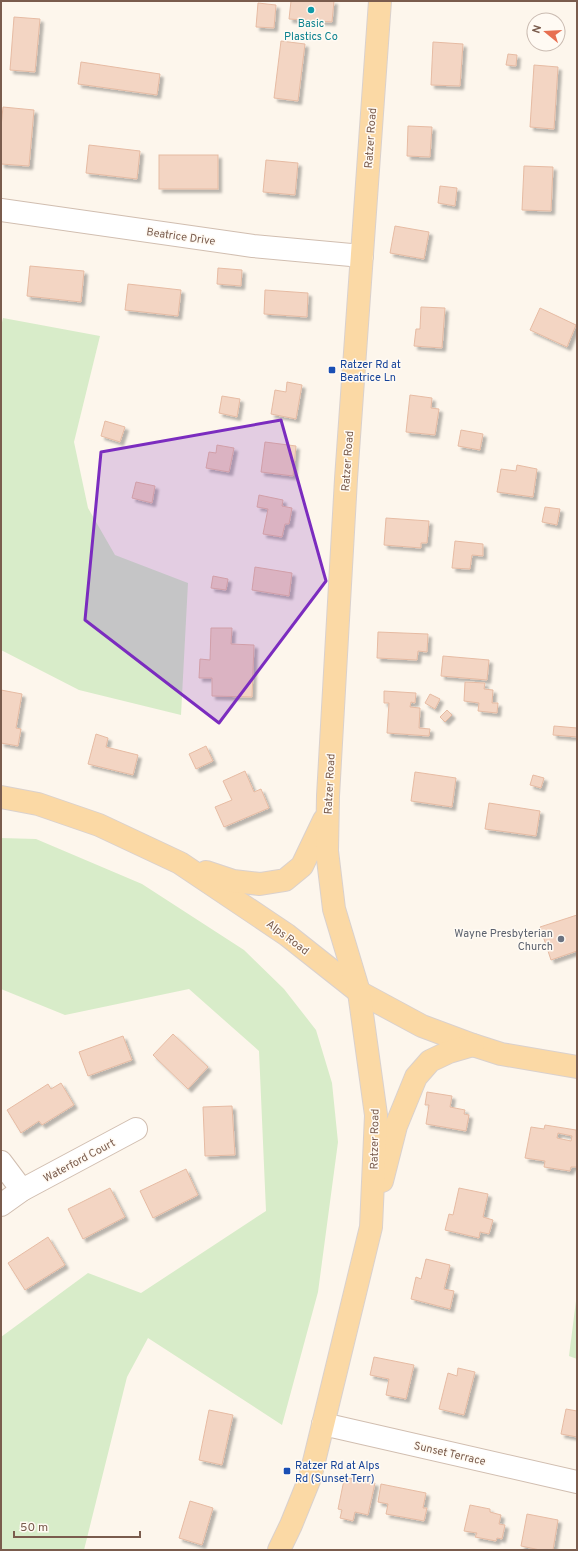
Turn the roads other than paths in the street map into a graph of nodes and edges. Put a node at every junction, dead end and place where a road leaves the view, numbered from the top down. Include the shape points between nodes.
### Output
1 (380, 1) edge
2 (1, 210) edge
3 (362, 256) junction
4 (1, 798) edge
5 (327, 812) junction
6 (180, 864) junction
7 (358, 992) junction
8 (473, 1046) junction
9 (577, 1067) edge
10 (136, 1129) dead end
11 (1, 1162) edge
12 (22, 1190) junction
13 (1, 1204) edge
14 (371, 1227) junction
15 (323, 1424) junction
16 (577, 1482) edge
17 (279, 1550) edge

1 - 3 main road, Ratzer Road
2 - 3 street, Beatrice Drive via 253,246
3 - 5 main road, Ratzer Road
4 - 6 main road, Alps Road via 38,804 99,825
5 - 6 main road via 302,866 285,880 260,884 233,881
5 - 7 main road, Ratzer Road via 326,851 334,908
6 - 7 main road, Alps Road via 287,935
7 - 8 main road, Alps Road via 422,1026
7 - 14 main road, Ratzer Road via 376,1115
8 - 9 main road, Alps Road via 501,1054
8 - 14 main road via 449,1052 430,1061 416,1077 396,1126
10 - 12 street, Waterford Court
11 - 12 street
12 - 13 street, Waterford Court
14 - 15 main road, Ratzer Road
15 - 16 street, Sunset Terrace
15 - 17 main road, Ratzer Road via 310,1478 292,1525

